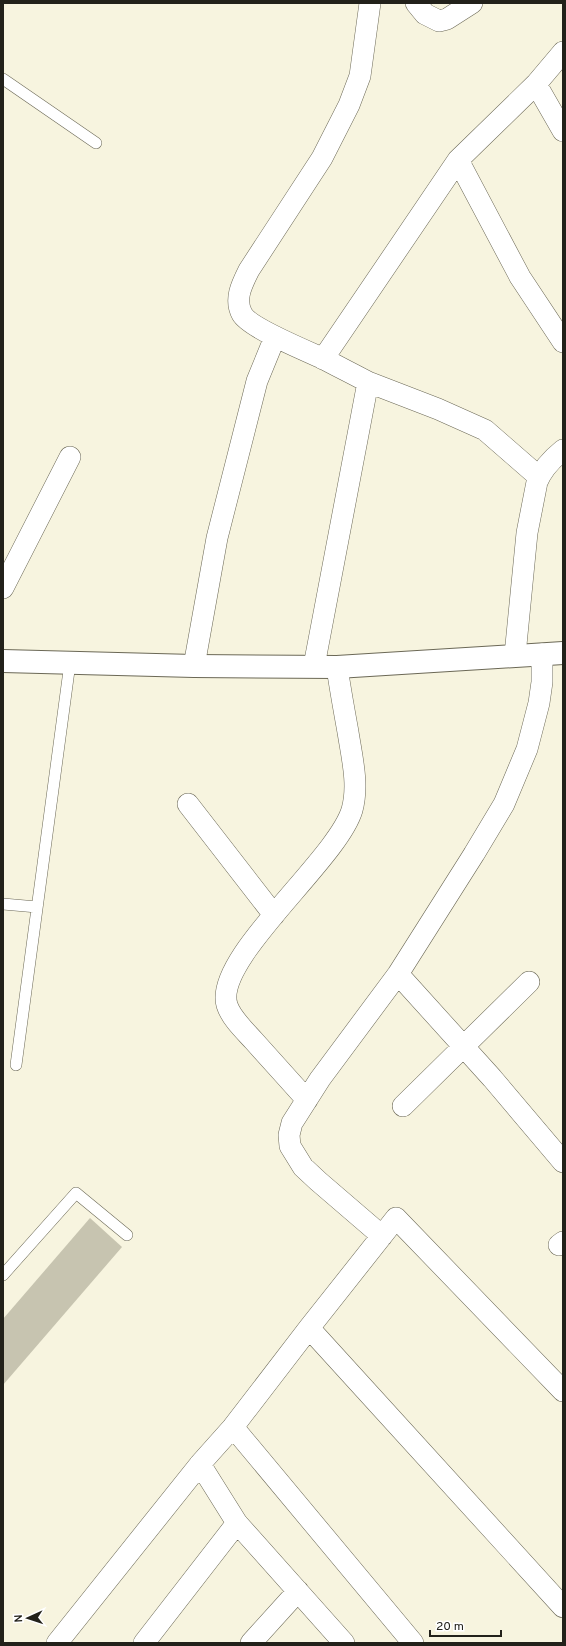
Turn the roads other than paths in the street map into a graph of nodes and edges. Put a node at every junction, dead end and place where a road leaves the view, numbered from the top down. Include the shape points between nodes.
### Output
1 (370, 3) edge
2 (416, 3) edge
3 (472, 3) edge
4 (563, 52) edge
5 (3, 79) edge
6 (536, 84) junction
7 (563, 131) edge
8 (96, 143) dead end
9 (458, 160) junction
10 (275, 337) junction
11 (563, 342) edge
12 (323, 359) junction
13 (368, 382) junction
14 (563, 450) edge
15 (70, 457) dead end
16 (539, 477) junction
17 (3, 588) edge
18 (563, 653) edge
19 (542, 654) junction
20 (515, 655) junction
21 (3, 661) edge
22 (70, 663) junction
23 (194, 666) junction
24 (314, 666) junction
25 (336, 667) junction
26 (188, 804) dead end
27 (3, 904) edge
28 (37, 907) junction
29 (274, 915) junction
30 (398, 974) junction
31 (529, 982) dead end
32 (463, 1047) junction
33 (16, 1065) dead end
34 (307, 1100) junction
35 (403, 1106) dead end
36 (563, 1162) edge
37 (127, 1235) dead end
38 (382, 1236) junction
39 (3, 1275) edge
40 (309, 1328) junction
41 (563, 1392) edge
42 (233, 1427) junction
43 (200, 1464) junction
44 (237, 1523) junction
45 (298, 1591) junction
46 (563, 1607) edge
47 (57, 1643) edge
48 (144, 1643) edge
49 (251, 1643) edge
50 (344, 1643) edge
51 (413, 1643) edge

1 - 10 street via 360,76 349,104 322,158 241,285 239,305 242,314
2 - 3 street via 425,14 438,21 447,19
4 - 6 street
5 - 8 lane
6 - 7 street
6 - 9 street
9 - 11 street via 520,277
9 - 12 street
10 - 12 street
10 - 23 street via 257,381 217,538
12 - 13 street
13 - 16 street via 485,430
13 - 24 street
14 - 16 street
15 - 17 street
16 - 20 street via 527,533
18 - 19 street
19 - 20 street
19 - 30 street via 539,703 527,749 504,804
20 - 25 street
21 - 22 street
22 - 23 street
22 - 28 lane
23 - 24 street
24 - 25 street
25 - 29 street via 354,765 355,790 352,811 338,836
26 - 29 street
27 - 28 lane
28 - 33 lane
29 - 34 street via 248,947 233,971 226,1001 244,1029
30 - 32 street
30 - 34 street
31 - 32 street
32 - 35 street
32 - 36 street
34 - 38 street via 292,1123 290,1146 294,1154 318,1181
37 - 39 lane via 76,1193
38 - 40 street
38 - 41 street via 396,1218
40 - 42 street
40 - 46 street
42 - 43 street
42 - 51 street
43 - 44 street
43 - 47 street
44 - 45 street
44 - 48 street
45 - 49 street
45 - 50 street

